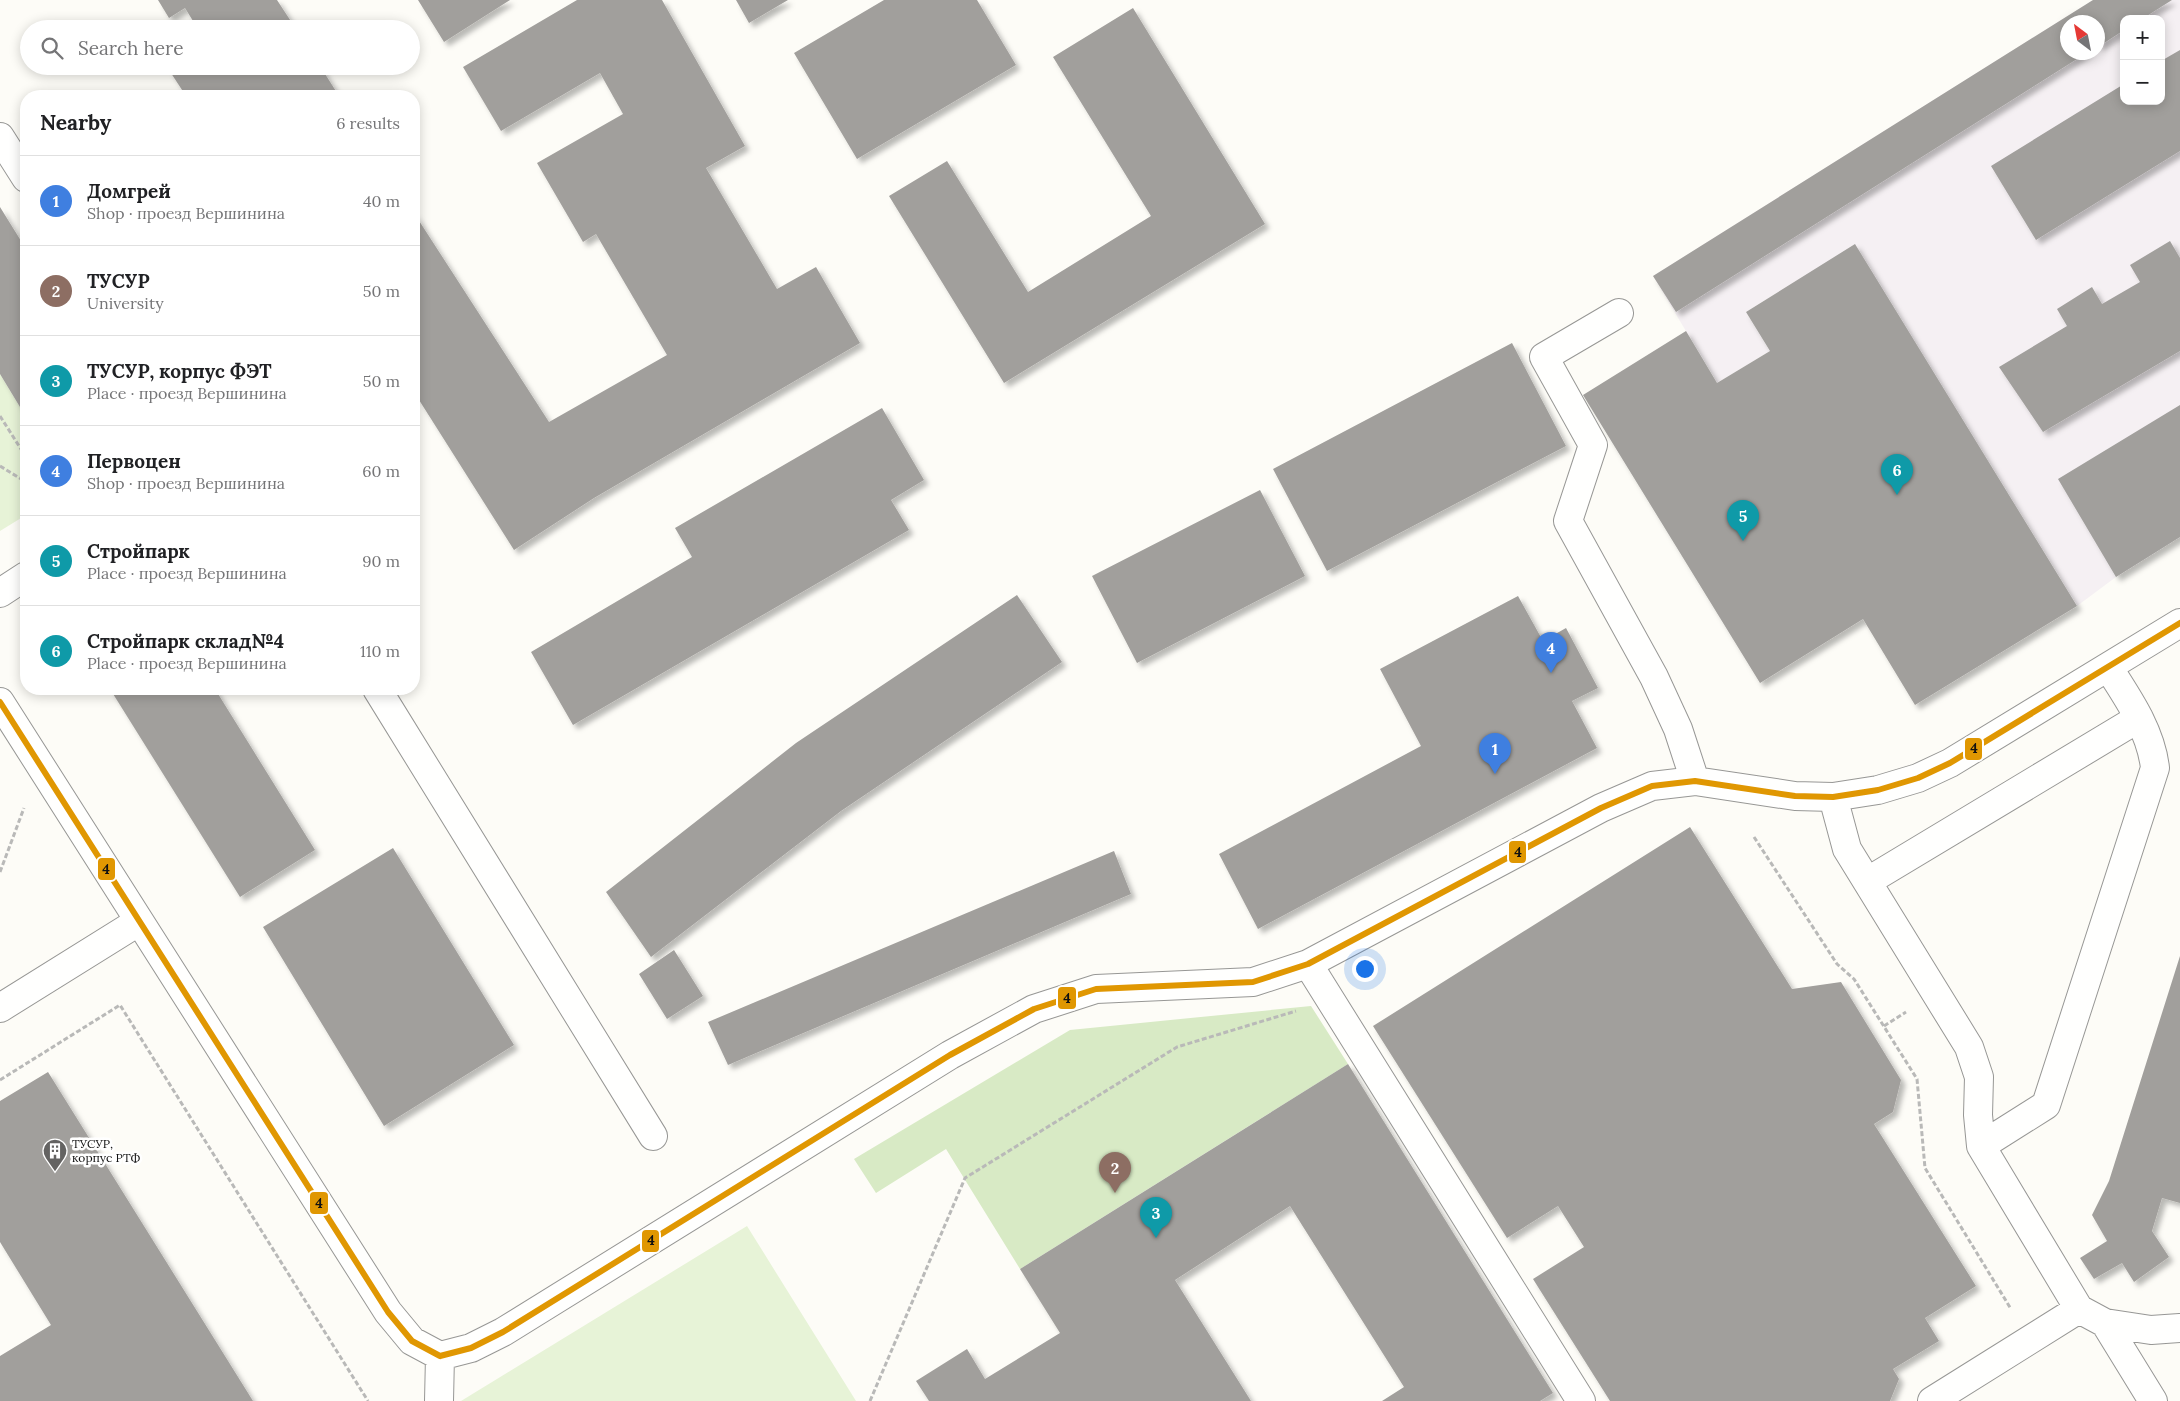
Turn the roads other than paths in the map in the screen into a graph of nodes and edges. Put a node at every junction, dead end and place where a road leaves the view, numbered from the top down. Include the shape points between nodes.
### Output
1 (0, 137) edge
2 (20, 169) edge
3 (1619, 313) dead end
4 (20, 580) edge
5 (0, 593) edge
6 (2180, 623) edge
7 (2108, 667) junction
8 (381, 695) edge
9 (0, 702) edge
10 (2139, 718) junction
11 (9, 736) edge
12 (1695, 781) junction
13 (1833, 797) junction
14 (1868, 881) junction
15 (138, 922) junction
16 (1308, 964) junction
17 (0, 1008) edge
18 (653, 1136) dead end
19 (1981, 1146) junction
20 (2079, 1309) junction
21 (2105, 1323) junction
22 (2180, 1328) edge
23 (440, 1356) junction
24 (1571, 1397) edge
25 (439, 1401) edge
26 (1932, 1401) edge
27 (2152, 1401) edge

1 - 2 street
3 - 12 street via 1544,357 1593,445 1568,521 1654,677 1678,728
4 - 5 street
6 - 7 street
7 - 10 street
7 - 13 street via 1950,763 1918,778 1878,790
8 - 18 street
9 - 11 street
10 - 14 street
10 - 19 street via 2153,747 2156,768 2046,1105
11 - 15 street
12 - 13 street via 1795,796
12 - 16 street via 1652,786 1601,808
13 - 14 street via 1848,849
14 - 19 street via 1969,1047 1979,1077
15 - 17 street
15 - 23 street via 388,1312 412,1341
16 - 23 street via 1253,982 1096,989 1034,1009 950,1054 503,1332 471,1348
16 - 24 street
19 - 20 street
20 - 21 street
20 - 26 street
21 - 22 street via 2151,1330
21 - 27 street
23 - 25 street

